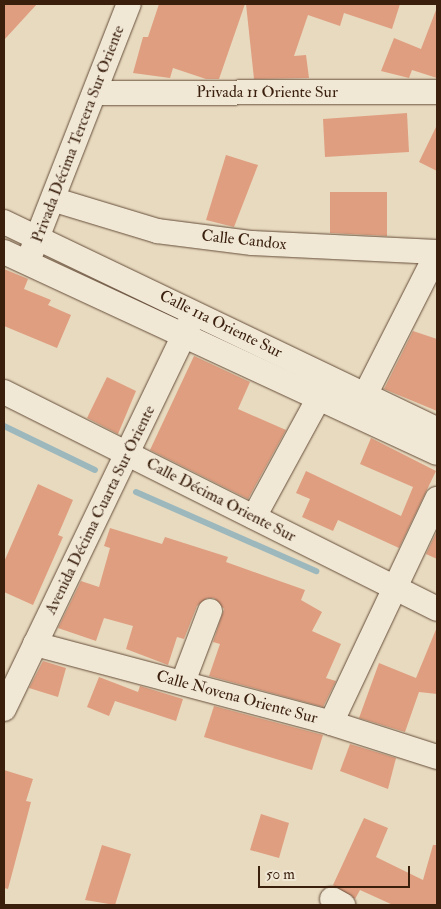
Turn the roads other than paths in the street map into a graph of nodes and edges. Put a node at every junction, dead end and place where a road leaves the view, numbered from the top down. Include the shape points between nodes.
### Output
1 (129, 4) edge
2 (437, 92) edge
3 (97, 93) junction
4 (55, 200) junction
5 (6, 228) edge
6 (38, 238) junction
7 (4, 252) edge
8 (437, 252) edge
9 (26, 264) junction
10 (196, 311) junction
11 (184, 336) junction
12 (4, 392) edge
13 (365, 395) junction
14 (318, 398) junction
15 (437, 429) edge
16 (127, 453) junction
17 (437, 453) edge
18 (437, 499) edge
19 (254, 517) junction
20 (394, 587) junction
21 (437, 608) edge
22 (210, 611) dead end
23 (35, 644) junction
24 (183, 682) junction
25 (4, 709) edge
26 (331, 723) junction
27 (437, 757) edge

1 - 3 street, Privada Décima Tercera Sur Oriente
2 - 3 street, Privada 11 Oriente Sur
3 - 4 street, Privada Décima Tercera Sur Oriente
4 - 6 street, Privada Décima Tercera Sur Oriente
4 - 8 street, Calle Candox via 166,232 252,243
5 - 6 street, Calle 11a Oriente Sur
6 - 9 street, Privada Décima Tercera Sur Oriente
6 - 10 street, Calle 11a Oriente Sur
7 - 9 street, Calle 11a Oriente Sur
8 - 13 street
9 - 11 street, Calle 11a Oriente Sur
10 - 11 street, Avenida Décima Cuarta Sur Oriente
10 - 13 street, Calle 11a Oriente Sur
11 - 14 street, Calle 11a Oriente Sur
11 - 16 street, Avenida Décima Cuarta Sur Oriente
12 - 16 street, Calle Décima Oriente Sur
13 - 15 street, Calle 11a Oriente Sur
14 - 17 street, Calle 11a Oriente Sur
14 - 19 street
16 - 19 street, Calle Décima Oriente Sur
16 - 23 street, Avenida Décima Cuarta Sur Oriente
18 - 20 street
19 - 20 street, Calle Décima Oriente Sur
20 - 21 street, Calle Décima Oriente Sur
20 - 26 street
22 - 24 street
23 - 24 street, Calle Novena Oriente Sur
23 - 25 street, Avenida Décima Cuarta Sur Oriente
24 - 26 street, Calle Novena Oriente Sur
26 - 27 street, Calle Novena Oriente Sur

